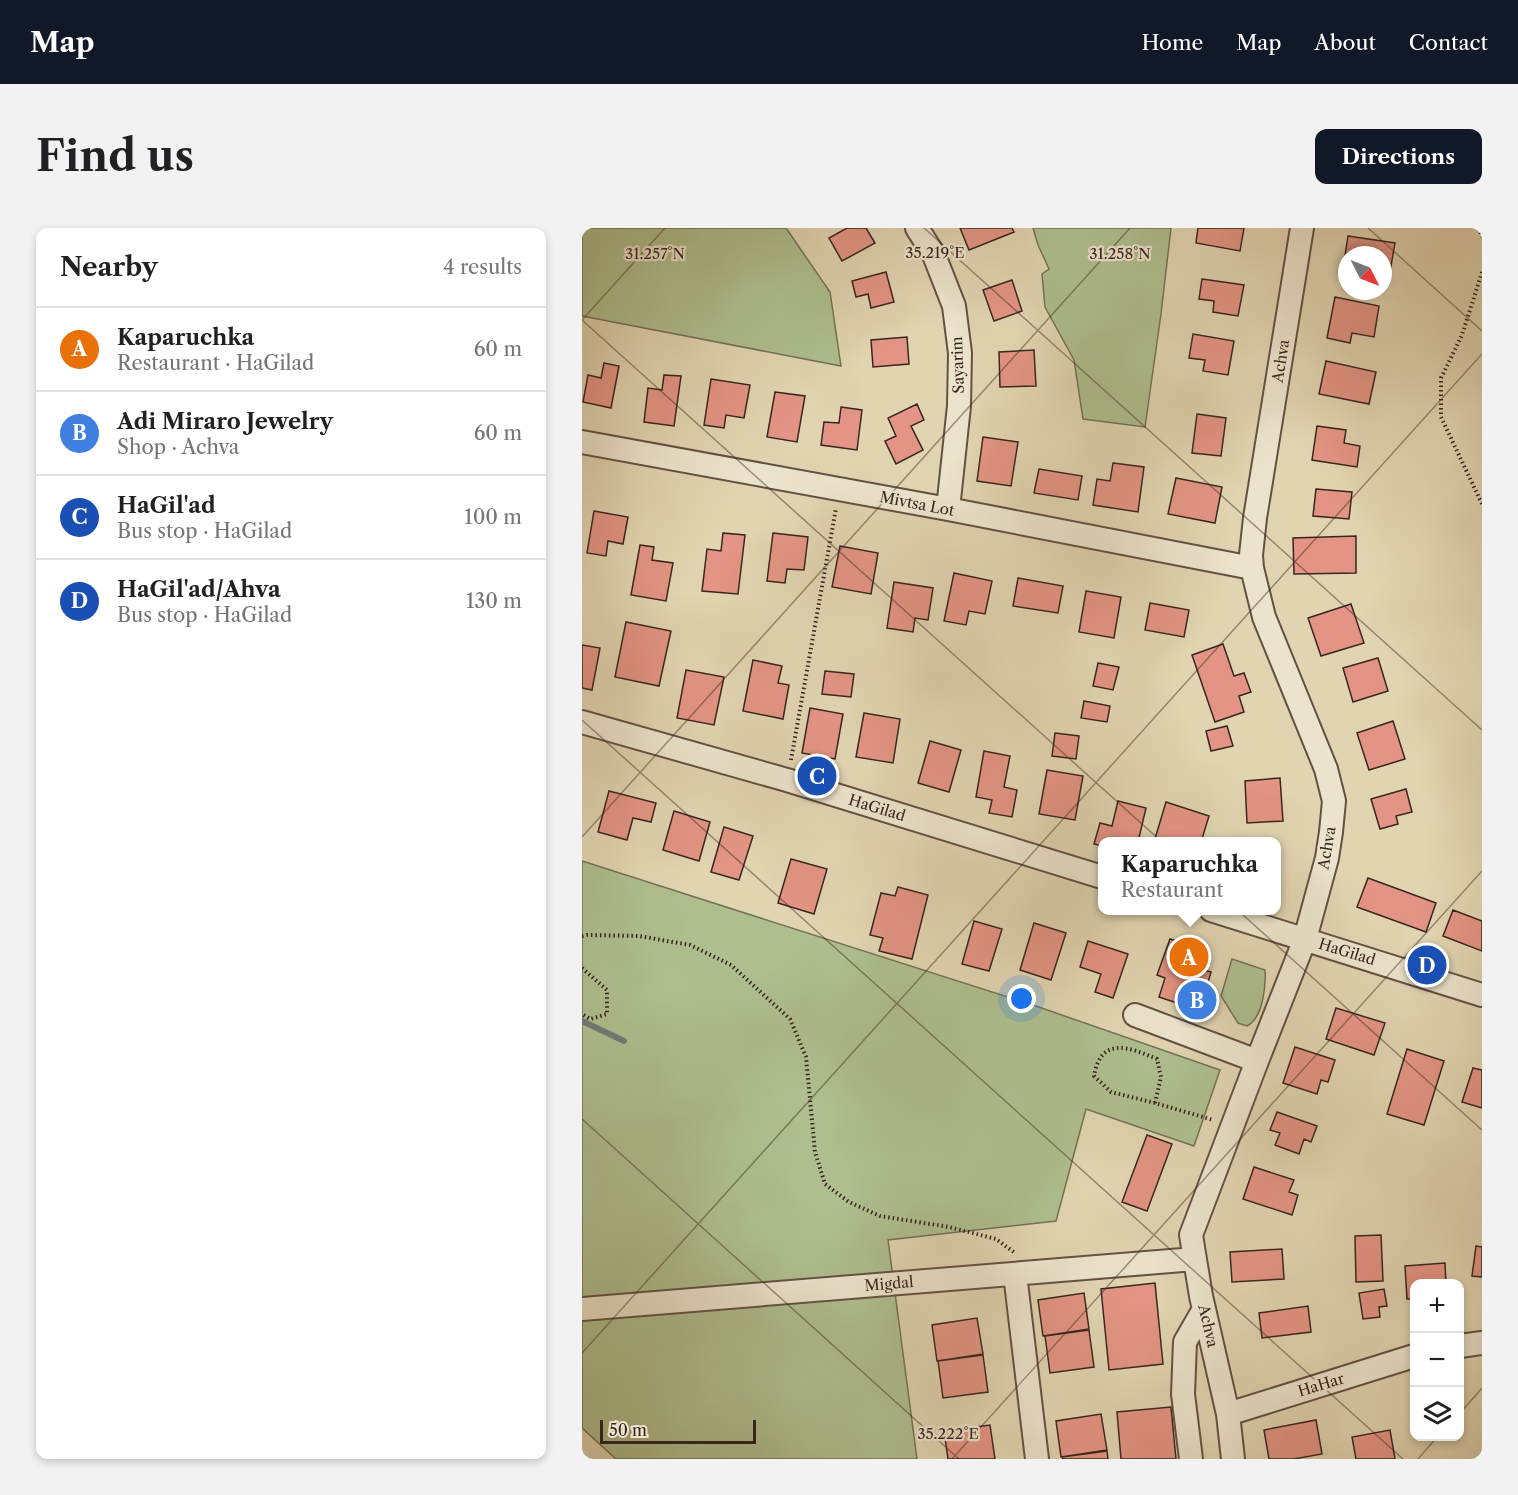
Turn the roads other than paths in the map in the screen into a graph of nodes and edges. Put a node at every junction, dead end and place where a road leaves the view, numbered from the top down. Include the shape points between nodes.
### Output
1 (917, 228) edge
2 (1302, 228) edge
3 (582, 442) edge
4 (948, 509) junction
5 (1252, 568) junction
6 (582, 722) edge
7 (1098, 876) edge
8 (1227, 915) edge
9 (1305, 939) junction
10 (1482, 995) edge
11 (1135, 1015) dead end
12 (1257, 1060) junction
13 (1195, 1258) junction
14 (1015, 1274) junction
15 (582, 1309) edge
16 (1204, 1310) junction
17 (1482, 1343) edge
18 (1464, 1345) edge
19 (1410, 1357) edge
20 (1228, 1414) junction
21 (1037, 1459) edge
22 (1191, 1459) edge
23 (1233, 1459) edge

1 - 4 street, Sayarim via 934,255 954,306 960,353 959,406
2 - 5 street, Achva via 1255,518
3 - 4 street, Mivtsa Lot
4 - 5 street, Mivtsa Lot
5 - 9 street, Achva via 1264,617 1323,760 1334,801 1327,858
6 - 7 street, HaGilad
8 - 9 street, HaGilad
9 - 10 street, HaGilad
9 - 12 street, Achva
11 - 12 street
12 - 13 street, Achva via 1191,1235
13 - 14 street, Migdal
13 - 16 street, Achva
14 - 15 street, Migdal
14 - 21 street
16 - 20 street, Achva
16 - 22 street via 1185,1342 1183,1394
17 - 18 street
19 - 20 street, HaHar
20 - 23 street, Achva

